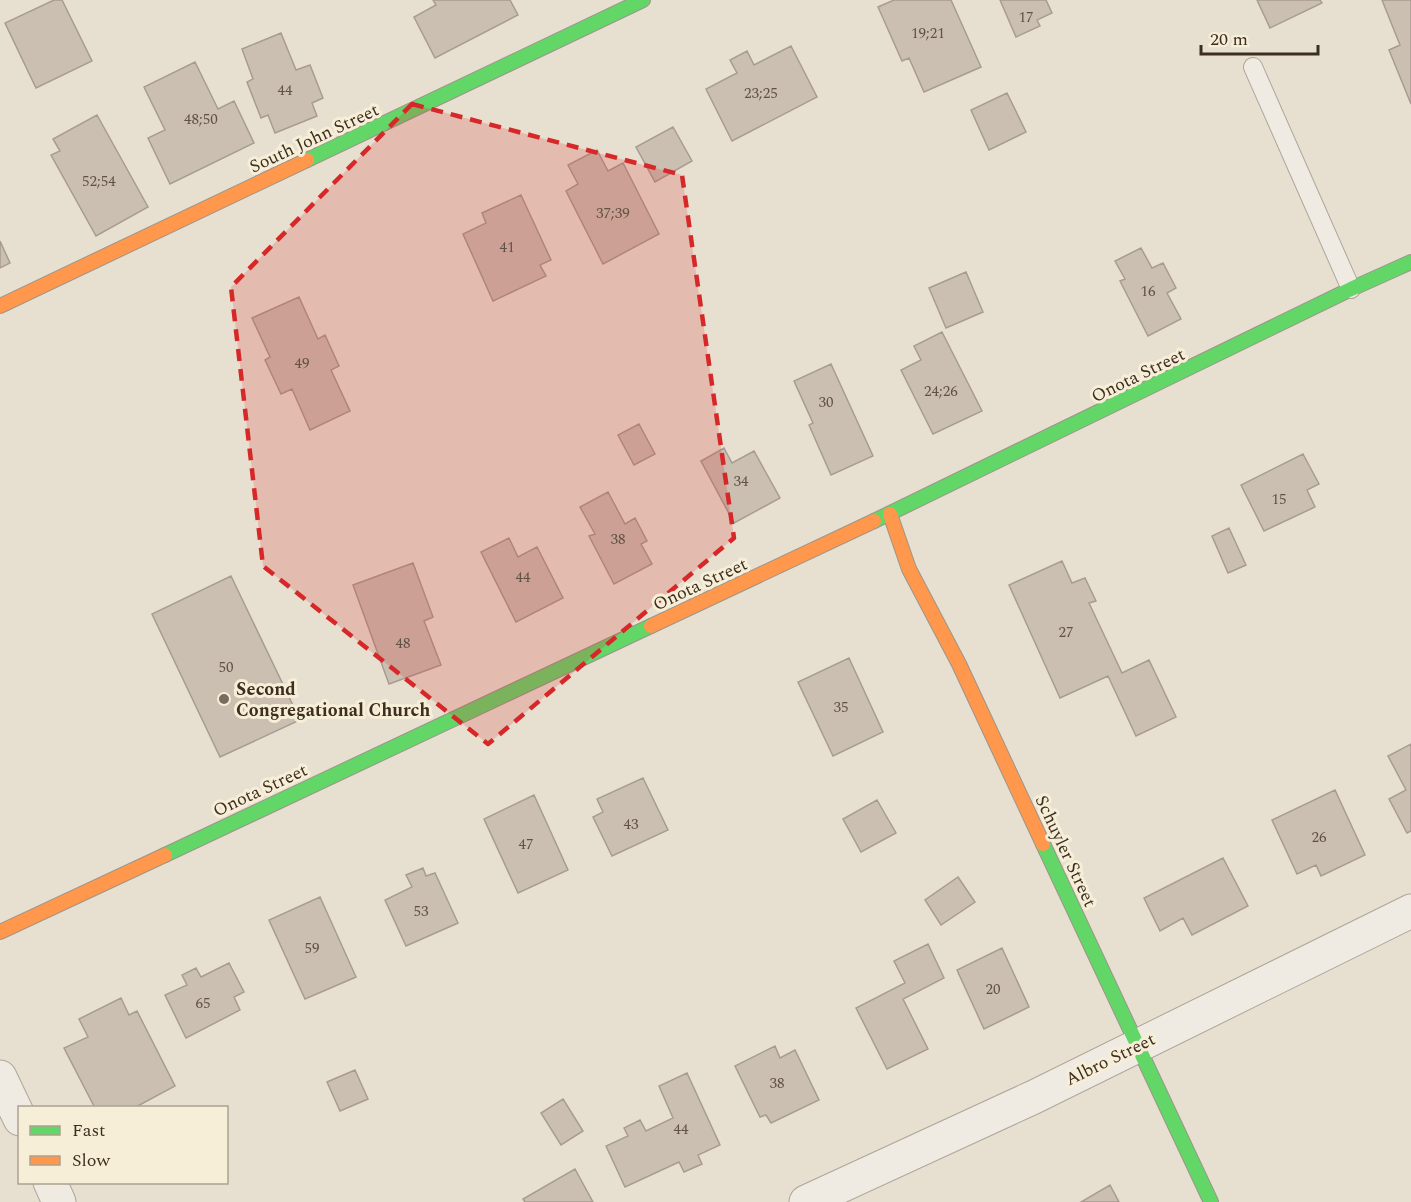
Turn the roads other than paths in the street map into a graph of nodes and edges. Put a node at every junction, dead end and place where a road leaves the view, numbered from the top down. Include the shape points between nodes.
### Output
1 (643, 0) edge
2 (1253, 67) dead end
3 (1411, 262) edge
4 (1351, 289) junction
5 (0, 306) edge
6 (890, 514) junction
7 (1411, 911) edge
8 (0, 932) edge
9 (1139, 1045) junction
10 (0, 1077) edge
11 (18, 1115) edge
12 (51, 1184) edge
13 (59, 1202) edge
14 (806, 1202) edge
15 (1211, 1202) edge

1 - 5 street, South John Street
2 - 4 lane
3 - 4 street, Onota Street
4 - 6 street, Onota Street
6 - 8 street, Onota Street
6 - 9 street, Schuyler Street via 909,569 959,664
7 - 9 street, Albro Street
9 - 14 street, Albro Street
9 - 15 street, Schuyler Street
10 - 11 street
12 - 13 street

